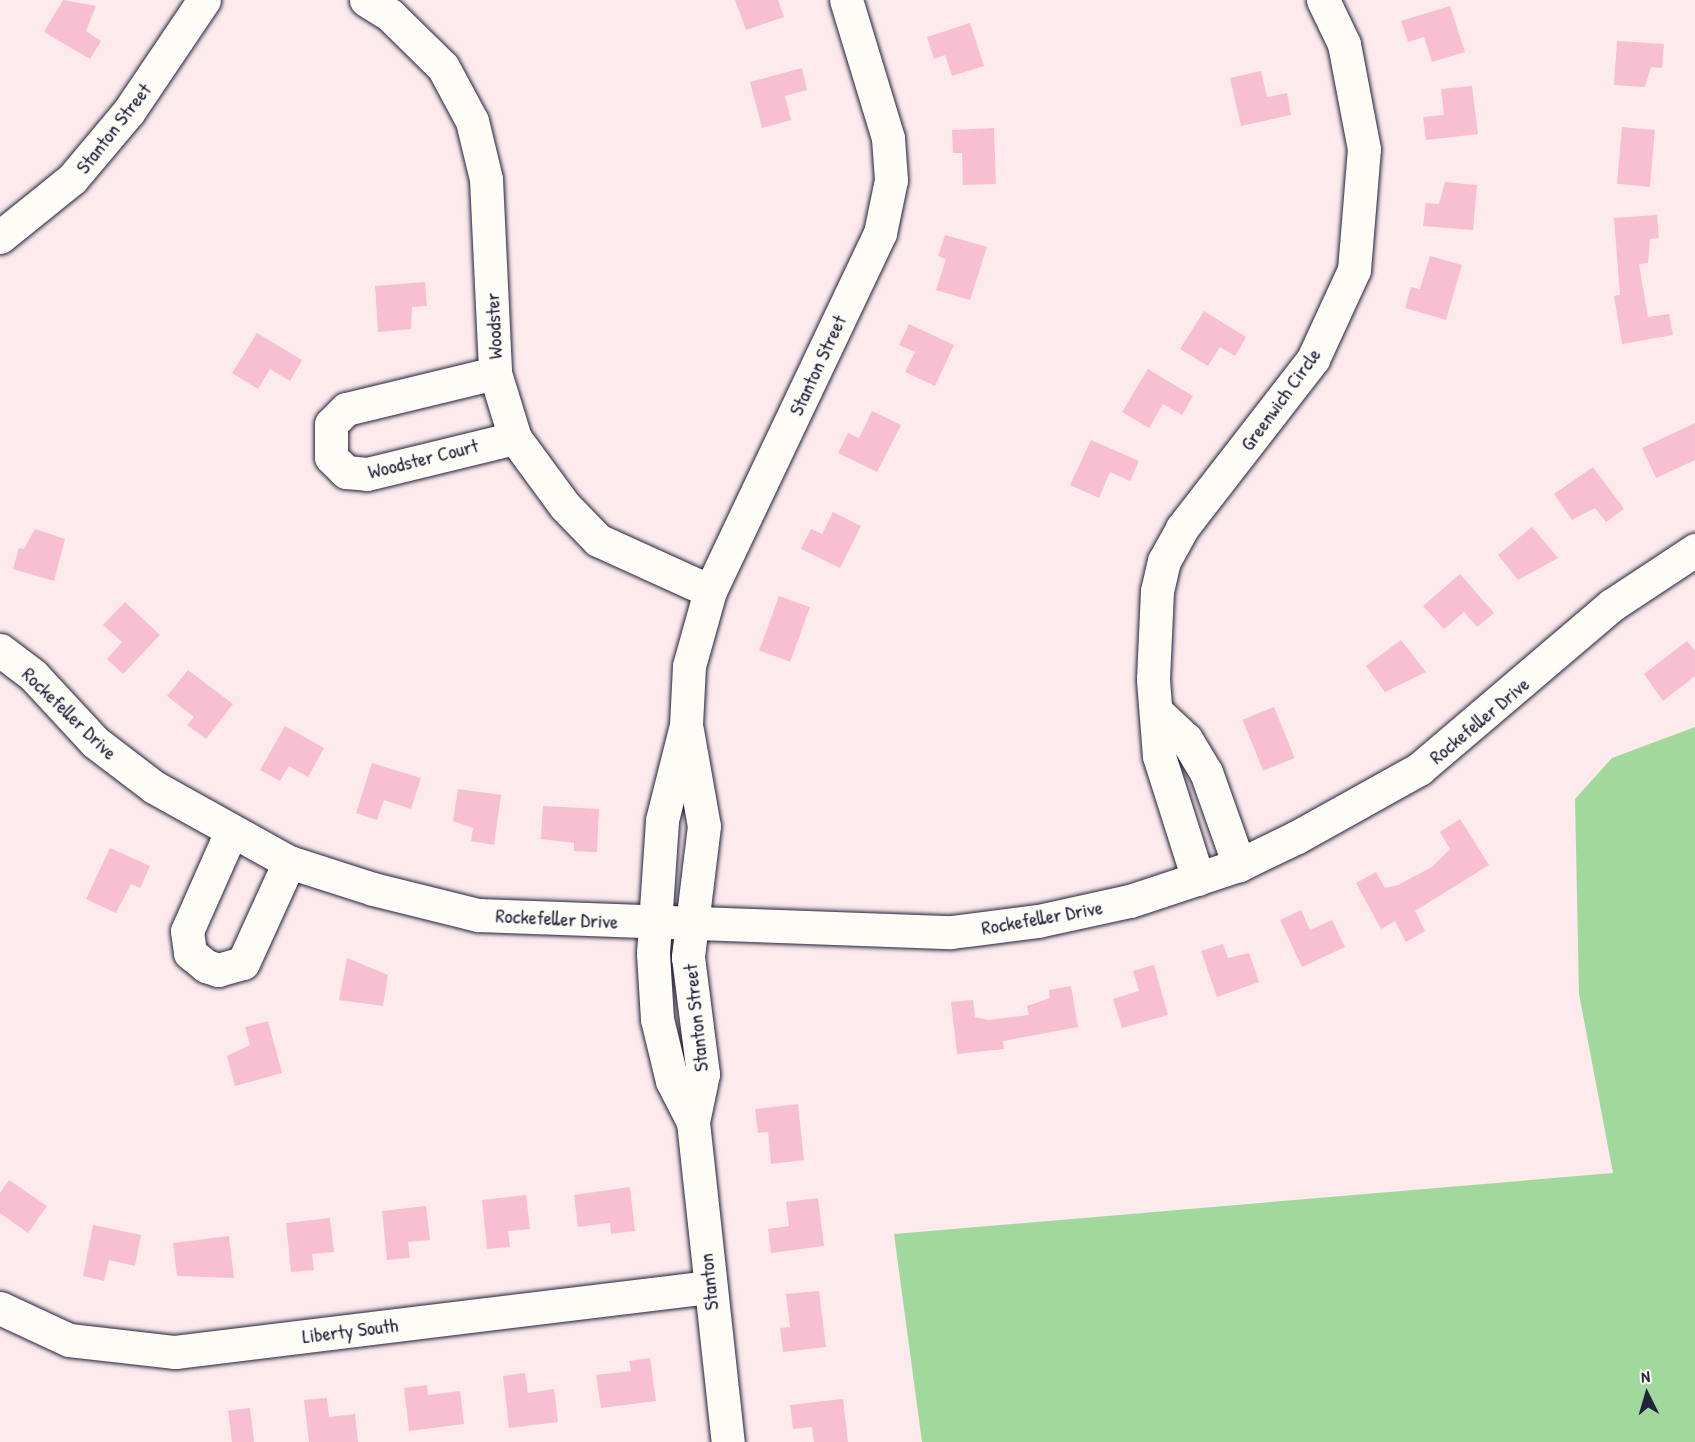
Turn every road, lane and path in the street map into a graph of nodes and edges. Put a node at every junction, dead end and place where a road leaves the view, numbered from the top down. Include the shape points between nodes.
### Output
1 (204, 0) edge
2 (366, 0) edge
3 (846, 0) edge
4 (1323, 0) edge
5 (0, 237) edge
6 (495, 373) junction
7 (515, 438) junction
8 (1695, 550) edge
9 (710, 591) junction
10 (0, 650) edge
11 (1160, 714) junction
12 (686, 725) junction
13 (230, 834) junction
14 (289, 862) junction
15 (1239, 865) junction
16 (1198, 879) junction
17 (654, 922) junction
18 (693, 925) junction
19 (693, 1122) junction
20 (708, 1287) junction
21 (0, 1308) edge
22 (728, 1442) edge

1 - 5 street, Stanton Street via 129,111 72,179
2 - 6 street, Woodster via 390,15 443,67 472,121 486,179
3 - 9 street, Stanton Street via 888,138 891,180 880,233
4 - 11 street, Greenwich Circle via 1344,45 1364,148 1354,270 1313,359 1263,430 1207,492 1164,561 1153,632
6 - 7 street, Woodster
6 - 7 street, Woodster Court via 346,409 331,424 331,457 346,472 367,474
7 - 9 street, Woodster via 565,506 598,540
8 - 15 street, Rockefeller Drive via 1612,605 1419,769
9 - 12 street, Stanton Street via 689,666
10 - 13 street, Rockefeller Drive via 33,675 95,742
11 - 15 street via 1185,739 1206,772
11 - 16 street, Greenwich Circle via 1159,756
12 - 17 street, Stanton Street via 662,819
12 - 18 street, Stanton Street via 704,826
13 - 14 street, Rockefeller Drive
13 - 14 street via 187,931 190,953 206,966 218,970 243,963
14 - 17 street, Rockefeller Drive via 478,915
15 - 16 street, Rockefeller Drive
16 - 18 street, Rockefeller Drive via 1038,921 951,932
17 - 18 street, Rockefeller Drive
17 - 19 street, Stanton Street via 657,1019 672,1081
18 - 19 street, Stanton Street via 688,957 703,1074
19 - 20 street, Stanton
20 - 21 street, Liberty South via 174,1352 69,1340
20 - 22 street, Stanton

